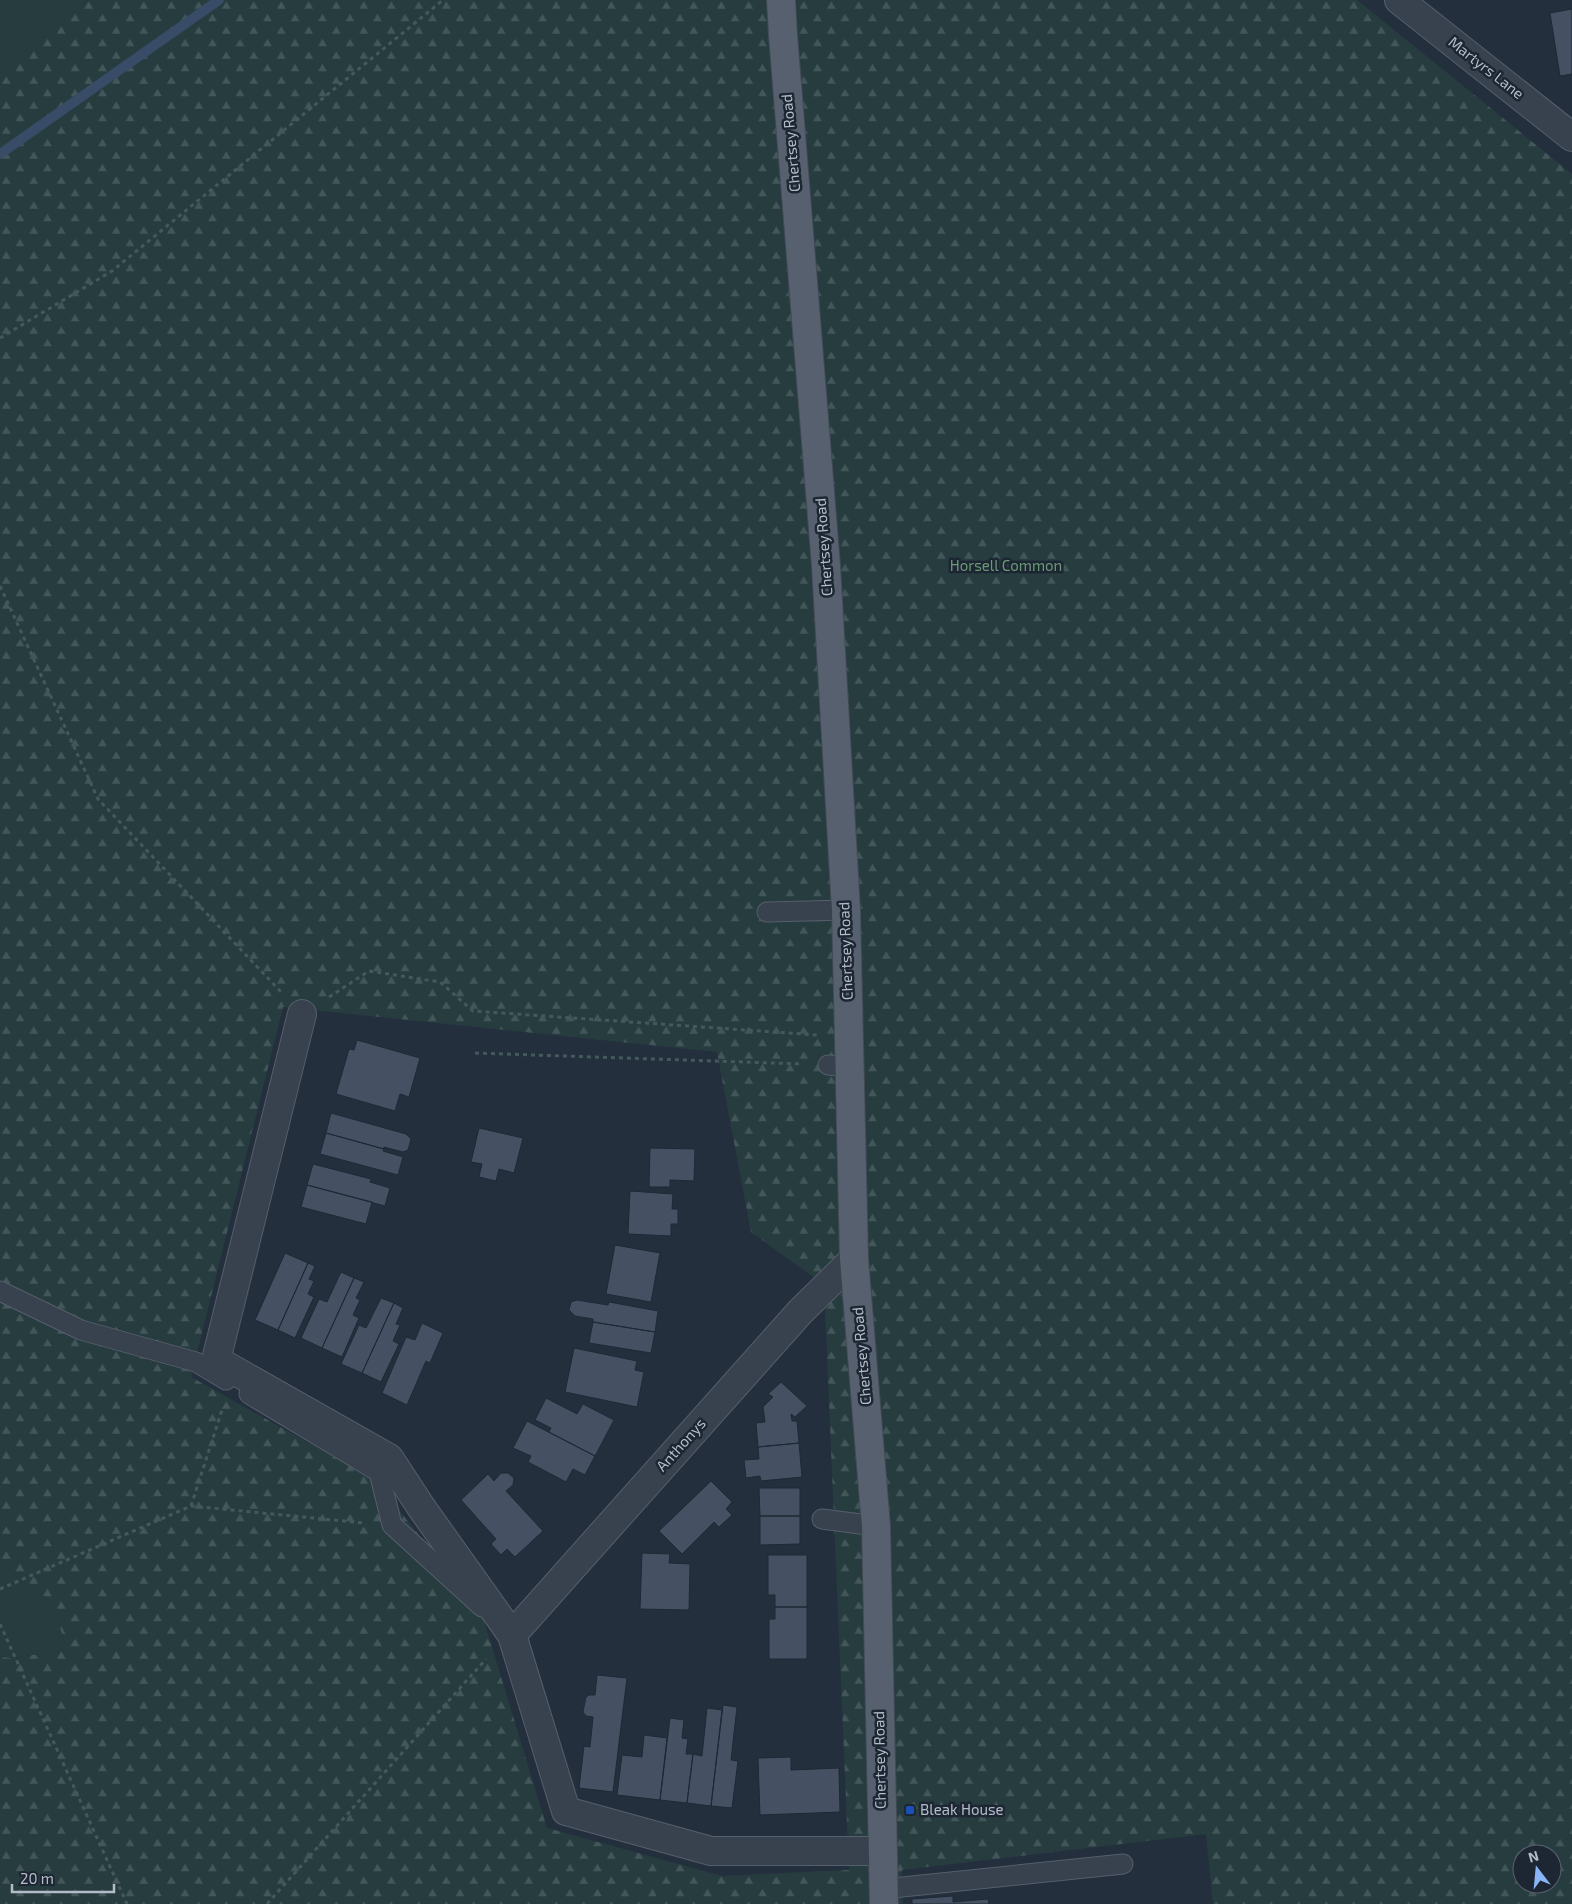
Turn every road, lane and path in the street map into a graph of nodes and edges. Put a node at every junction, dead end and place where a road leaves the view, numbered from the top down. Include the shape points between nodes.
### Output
1 (443, 0) edge
2 (781, 0) edge
3 (1399, 0) edge
4 (1572, 137) edge
5 (0, 338) edge
6 (0, 586) edge
7 (846, 910) junction
8 (767, 912) dead end
9 (302, 1014) junction
10 (818, 1035) dead end
11 (475, 1053) dead end
12 (839, 1066) junction
13 (854, 1259) junction
14 (0, 1291) edge
15 (231, 1383) junction
16 (191, 1506) junction
17 (822, 1519) dead end
18 (392, 1525) junction
19 (876, 1526) junction
20 (0, 1589) edge
21 (0, 1624) edge
22 (512, 1635) junction
23 (882, 1851) junction
24 (1123, 1864) dead end
25 (883, 1896) edge
26 (127, 1904) edge
27 (267, 1904) edge

1 - 5 path via 112,271
2 - 7 main road, Chertsey Road via 826,566
3 - 4 street, Martyrs Lane
6 - 9 path via 98,799
7 - 8 lane
7 - 12 main road, Chertsey Road
9 - 10 path via 369,971 440,982 473,1011
9 - 22 street via 216,1360 389,1458
11 - 12 path
12 - 13 main road, Chertsey Road
13 - 19 main road, Chertsey Road
13 - 22 street, Anthonys via 800,1312
14 - 15 lane via 81,1330 196,1362
15 - 16 path
15 - 18 lane via 379,1472
16 - 18 path
16 - 20 path
17 - 19 lane
18 - 22 lane
19 - 23 main road, Chertsey Road
21 - 26 path
22 - 23 street via 566,1811 711,1851
22 - 27 path via 486,1659
23 - 25 main road, Chertsey Road
24 - 25 lane

